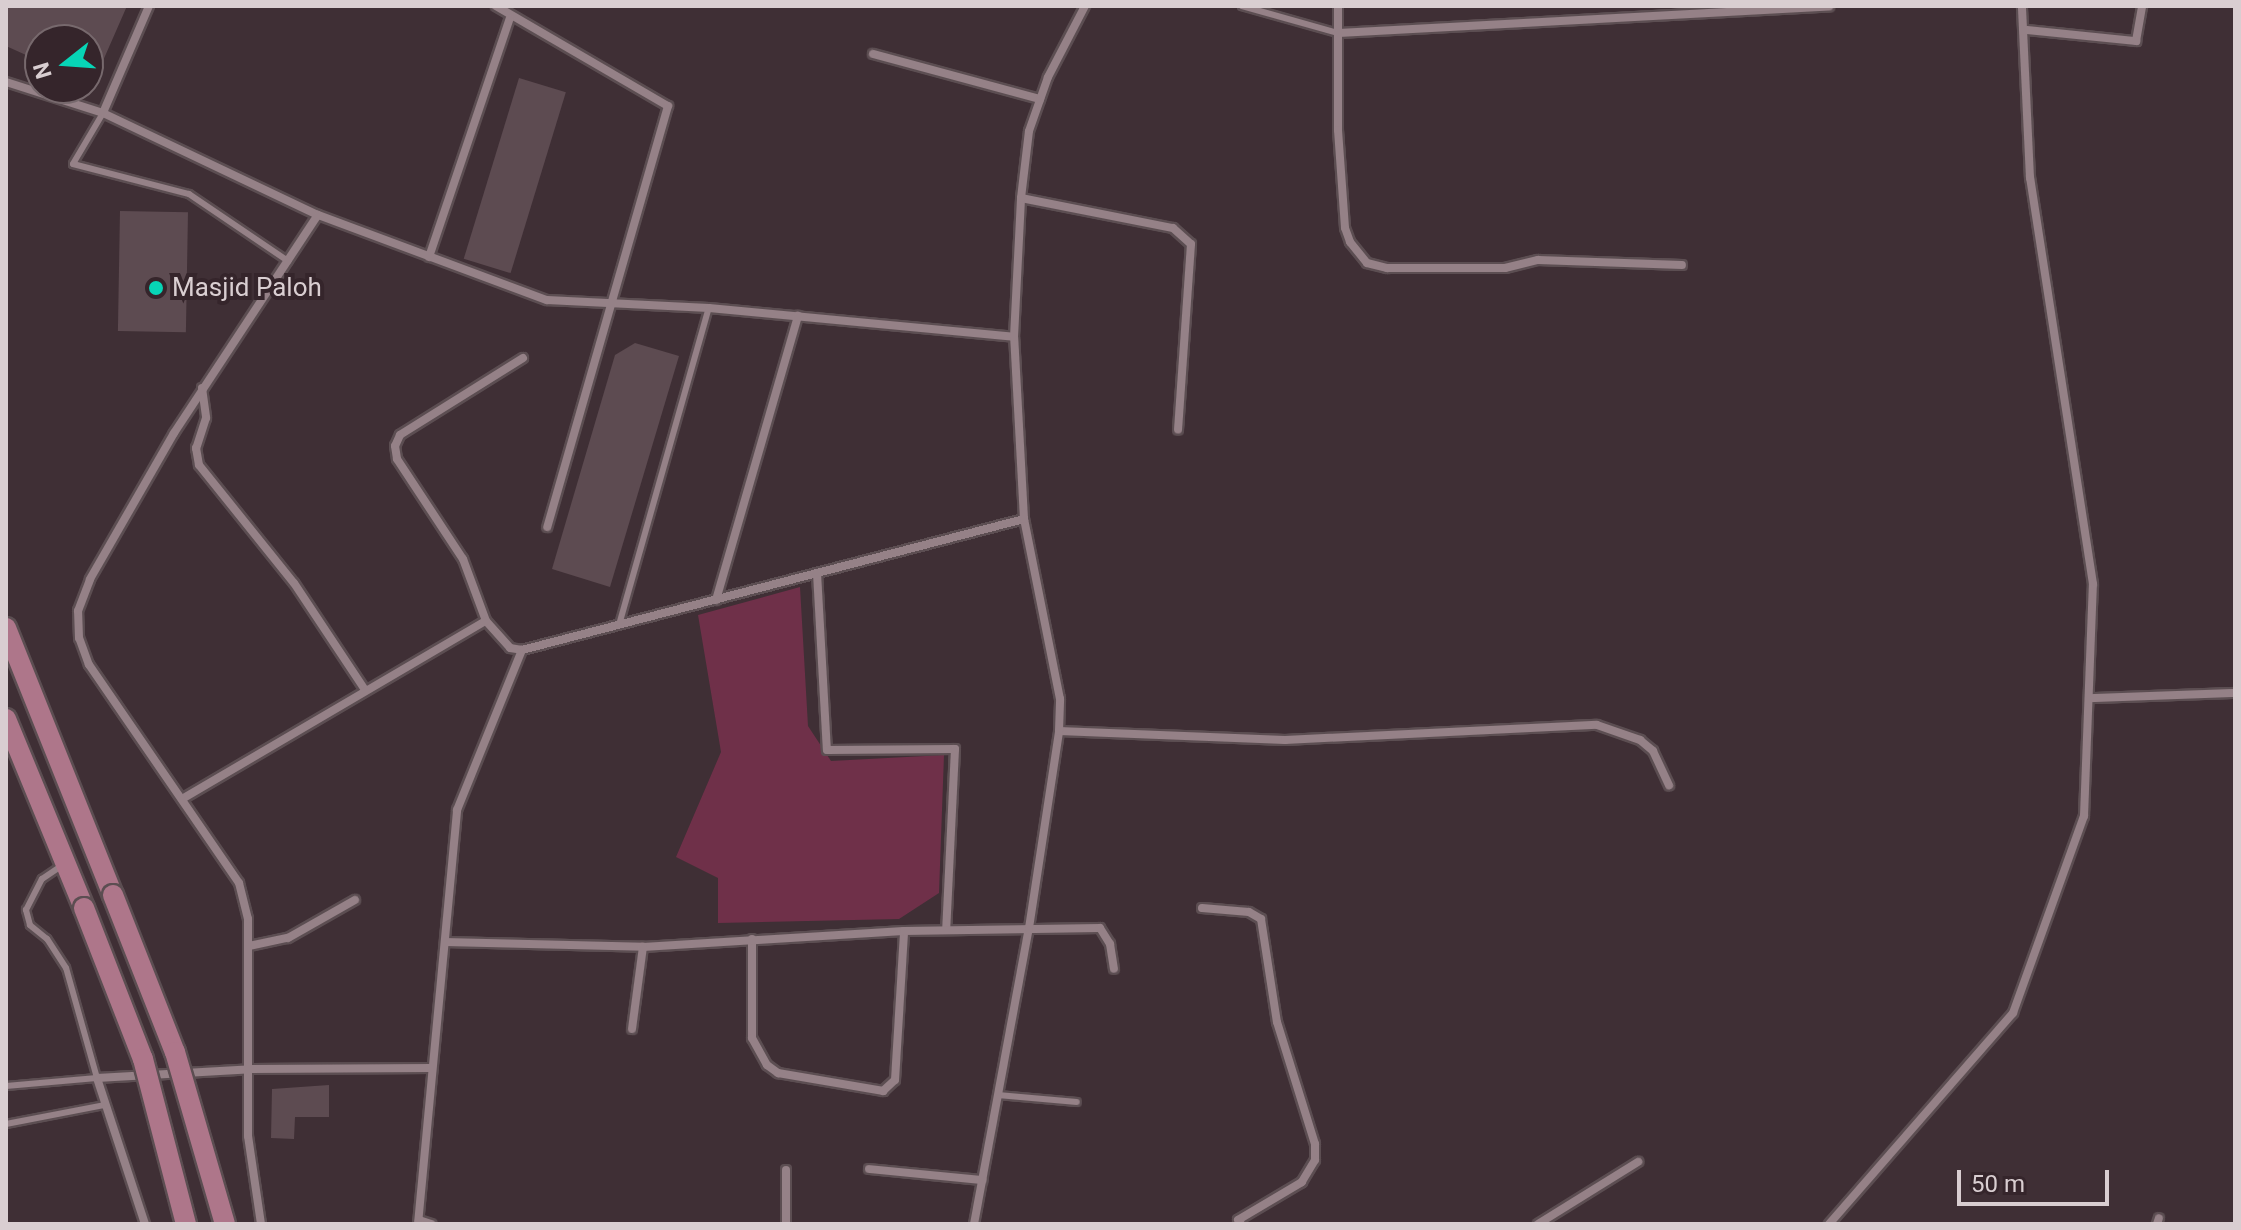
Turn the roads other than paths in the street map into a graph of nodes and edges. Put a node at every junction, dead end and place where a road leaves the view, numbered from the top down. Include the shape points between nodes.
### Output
1 (149, 6) edge
2 (496, 6) edge
3 (1085, 6) edge
4 (1242, 6) edge
5 (1338, 6) edge
6 (1829, 6) edge
7 (2022, 6) edge
8 (2142, 6) edge
9 (510, 18) junction
10 (2027, 30) junction
11 (1338, 33) junction
12 (873, 54) dead end
13 (6, 82) edge
14 (1040, 99) junction
15 (103, 113) junction
16 (1021, 198) junction
17 (318, 215) junction
18 (429, 257) junction
19 (288, 261) junction
20 (1682, 265) dead end
21 (610, 303) junction
22 (709, 308) junction
23 (798, 316) junction
24 (1014, 337) junction
25 (523, 358) dead end
26 (202, 388) junction
27 (1178, 430) dead end
28 (1024, 519) junction
29 (547, 527) dead end
30 (817, 573) junction
31 (716, 600) junction
32 (486, 621) junction
33 (619, 625) junction
34 (6, 628) edge
35 (522, 650) junction
36 (365, 690) junction
37 (2235, 693) edge
38 (2092, 698) junction
39 (6, 719) edge
40 (1059, 731) junction
41 (1669, 786) dead end
42 (182, 799) junction
43 (66, 863) junction
44 (355, 900) dead end
45 (1202, 908) dead end
46 (1029, 928) junction
47 (946, 930) junction
48 (904, 931) junction
49 (752, 939) junction
50 (445, 942) junction
51 (249, 946) junction
52 (643, 947) junction
53 (1114, 969) dead end
54 (632, 1029) dead end
55 (432, 1068) junction
56 (251, 1069) junction
57 (97, 1078) junction
58 (6, 1086) edge
59 (998, 1095) junction
60 (1077, 1102) dead end
61 (105, 1105) junction
62 (6, 1124) edge
63 (1638, 1162) dead end
64 (869, 1169) dead end
65 (786, 1170) dead end
66 (982, 1180) junction
67 (419, 1222) edge
68 (145, 1224) edge
69 (186, 1224) edge
70 (225, 1224) edge
71 (261, 1224) edge
72 (431, 1224) edge
73 (786, 1224) edge
74 (974, 1224) edge
75 (1241, 1224) edge
76 (1538, 1224) edge
77 (1829, 1224) edge

1 - 15 street
2 - 9 street
3 - 14 street
4 - 11 lane
5 - 11 street
6 - 11 street
7 - 10 street
8 - 10 street via 2136,41
9 - 18 street
9 - 21 street via 668,106
10 - 38 street via 2030,178 2093,584
11 - 20 street via 1345,228 1367,263 1387,268 1505,268 1538,260
12 - 14 street
13 - 15 street
14 - 16 street via 1029,131
15 - 17 street
15 - 19 lane via 73,164 189,194
16 - 24 street
16 - 27 street via 1173,228 1191,244
17 - 18 street
17 - 19 street
18 - 21 street via 547,300
19 - 26 street
21 - 22 street
21 - 29 street
22 - 23 street
22 - 33 lane
23 - 24 street
23 - 31 street
24 - 28 street
25 - 32 street via 400,435 395,446 397,459 463,559
26 - 36 street via 206,418 196,448 199,465 294,583
26 - 42 street via 90,579 78,611 79,638 89,665
28 - 30 street
28 - 40 street via 1060,699
30 - 31 street
30 - 47 street via 827,750 955,749
31 - 33 street
32 - 35 street via 510,648
32 - 36 street
33 - 35 street
34 - 70 main road, bridge via 175,1052
35 - 50 street via 457,810
36 - 42 street
37 - 38 street
38 - 77 street via 2084,816 2013,1013
39 - 43 main road
40 - 41 street via 1285,740 1597,725 1647,746
40 - 46 street
42 - 51 street via 239,883
43 - 57 lane via 42,879 26,910 30,925 66,968
43 - 69 main road, bridge via 143,1059
44 - 51 street via 288,938
45 - 75 street via 1249,912 1261,919 1277,1022 1315,1144 1315,1160 1302,1182 1238,1220
46 - 47 street
46 - 53 street via 1100,928 1110,944
46 - 59 street
47 - 48 street
48 - 49 street
48 - 49 street via 895,1080 883,1091 778,1073 767,1065 752,1038
49 - 52 street
50 - 52 street
50 - 55 street
51 - 56 street
52 - 54 street
55 - 56 street
55 - 67 street
56 - 57 street
56 - 71 street via 248,1136
57 - 58 lane
57 - 61 street
59 - 60 lane
59 - 66 street
61 - 62 lane
61 - 68 street
63 - 76 street
64 - 66 street
65 - 73 street
66 - 74 street
67 - 72 street

